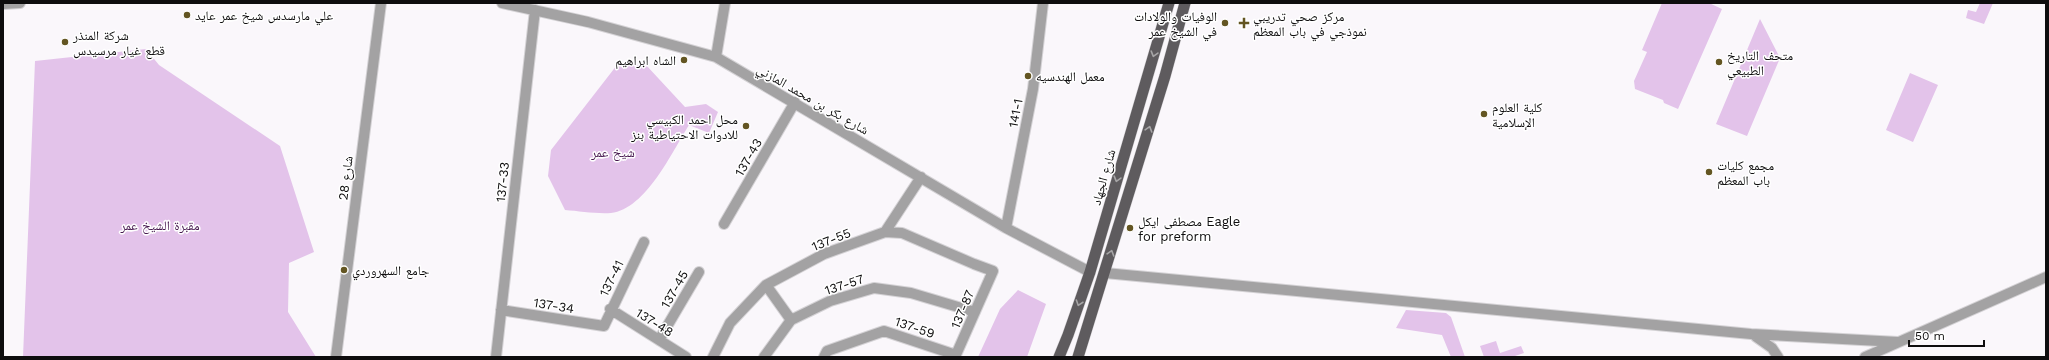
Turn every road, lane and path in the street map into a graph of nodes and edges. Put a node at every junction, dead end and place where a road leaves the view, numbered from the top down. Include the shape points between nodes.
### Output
1 (20, 3) edge
2 (381, 3) edge
3 (502, 3) edge
4 (725, 3) edge
5 (1043, 3) edge
6 (1169, 3) edge
7 (1185, 3) edge
8 (3, 4) edge
9 (535, 10) junction
10 (716, 57) junction
11 (795, 102) junction
12 (921, 177) junction
13 (724, 224) dead end
14 (1006, 228) junction
15 (886, 232) junction
16 (644, 242) dead end
17 (992, 270) joint
18 (699, 272) dead end
19 (1090, 272) junction
20 (1105, 273) junction
21 (2046, 277) edge
22 (766, 285) junction
23 (610, 309) junction
24 (501, 310) junction
25 (975, 312) junction
26 (791, 320) junction
27 (604, 326) joint
28 (1751, 334) junction
29 (659, 340) junction
30 (1898, 342) junction
31 (956, 356) edge
32 (338, 357) edge
33 (496, 357) edge
34 (686, 357) edge
35 (713, 357) edge
36 (764, 357) edge
37 (824, 357) edge
38 (1059, 357) edge
39 (1078, 357) edge
40 (1778, 357) edge
41 (1865, 357) edge

1 - 8 street
2 - 32 street, شارع 28
3 - 9 street, شارع بكر بن محمد المازني
4 - 10 street
5 - 14 street, 141-1 via 1033,89
6 -> 19 main road, شارع الجهاد
20 -> 7 main road
9 - 10 street, شارع بكر بن محمد المازني
9 - 24 street, 137-33
10 - 11 street, شارع بكر بن محمد المازني
11 - 12 street, شارع بكر بن محمد المازني
11 - 13 street, 137-43
12 - 14 street, شارع بكر بن محمد المازني
12 - 15 street
14 - 19 street, شارع بكر بن محمد المازني
15 - 17 street, 137-55 via 902,233
15 - 22 street, 137-55 via 824,254
16 - 23 street, 137-41
17 - 25 street, 137-87
18 - 29 street, 137-45
19 -> 38 main road, شارع الجهاد
20 - 28 street
20 - 39 main road
21 - 30 street
22 - 26 street
22 - 35 street, 137-55 via 730,323
23 - 27 street, 137-41
23 - 29 street, 137-48
24 - 27 street, 137-34
24 - 33 street, 137-33
25 - 26 street, 137-57 via 911,293 874,288 830,300
25 - 31 street, 137-87
26 - 36 street, 137-57
28 - 30 street
28 - 40 street via 1764,341
29 - 34 street, 137-48
30 - 41 street
31 - 37 street, 137-59 via 884,331 827,351

